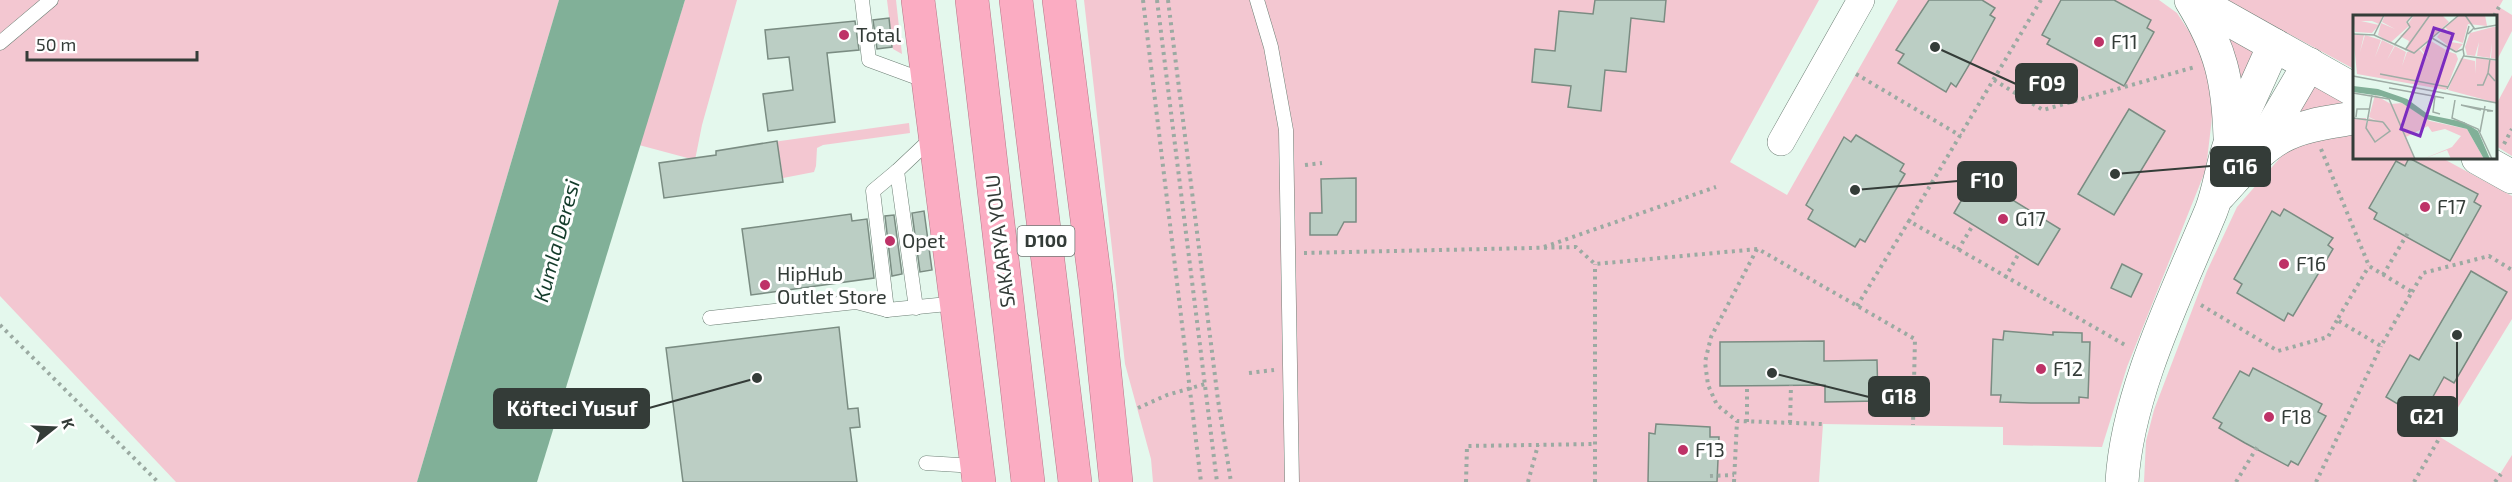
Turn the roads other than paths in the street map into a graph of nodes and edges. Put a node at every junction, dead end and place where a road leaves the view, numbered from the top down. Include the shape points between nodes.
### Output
1 (51, 0) edge
2 (862, 0) edge
3 (918, 0) edge
4 (972, 0) edge
5 (1016, 0) edge
6 (1257, 0) edge
7 (1861, 0) edge
8 (2192, 0) edge
9 (1059, 1) edge
10 (0, 44) edge
11 (2274, 45) junction
12 (2309, 64) junction
13 (928, 82) junction
14 (2353, 89) edge
15 (2353, 118) edge
16 (935, 134) junction
17 (1780, 142) dead end
18 (2242, 151) junction
19 (897, 171) junction
20 (957, 303) junction
21 (916, 308) junction
22 (887, 310) junction
23 (710, 318) dead end
24 (926, 462) dead end
25 (978, 476) edge
26 (1028, 482) edge
27 (1075, 482) edge
28 (1116, 482) edge
29 (1292, 482) edge
30 (2122, 482) edge

1 - 10 lane
2 - 13 lane via 869,60
3 - 13 highway
4 - 26 highway, SAKARYA YOLU / D100
5 - 27 highway, D100
6 - 29 lane via 1271,47 1286,130
7 - 17 street
8 - 11 street
8 - 18 street via 2208,29 2226,80
9 - 27 highway
9 - 28 highway
11 - 12 street
11 - 18 street
12 - 14 street
12 - 18 street
13 - 16 highway
15 - 18 street via 2320,123
16 - 19 lane
16 - 20 highway
18 - 30 street via 2215,199 2151,361 2123,459
19 - 21 lane
19 - 22 lane via 873,191
20 - 21 lane
20 - 25 highway
21 - 22 lane
22 - 23 lane via 856,302
24 - 25 lane via 959,465

